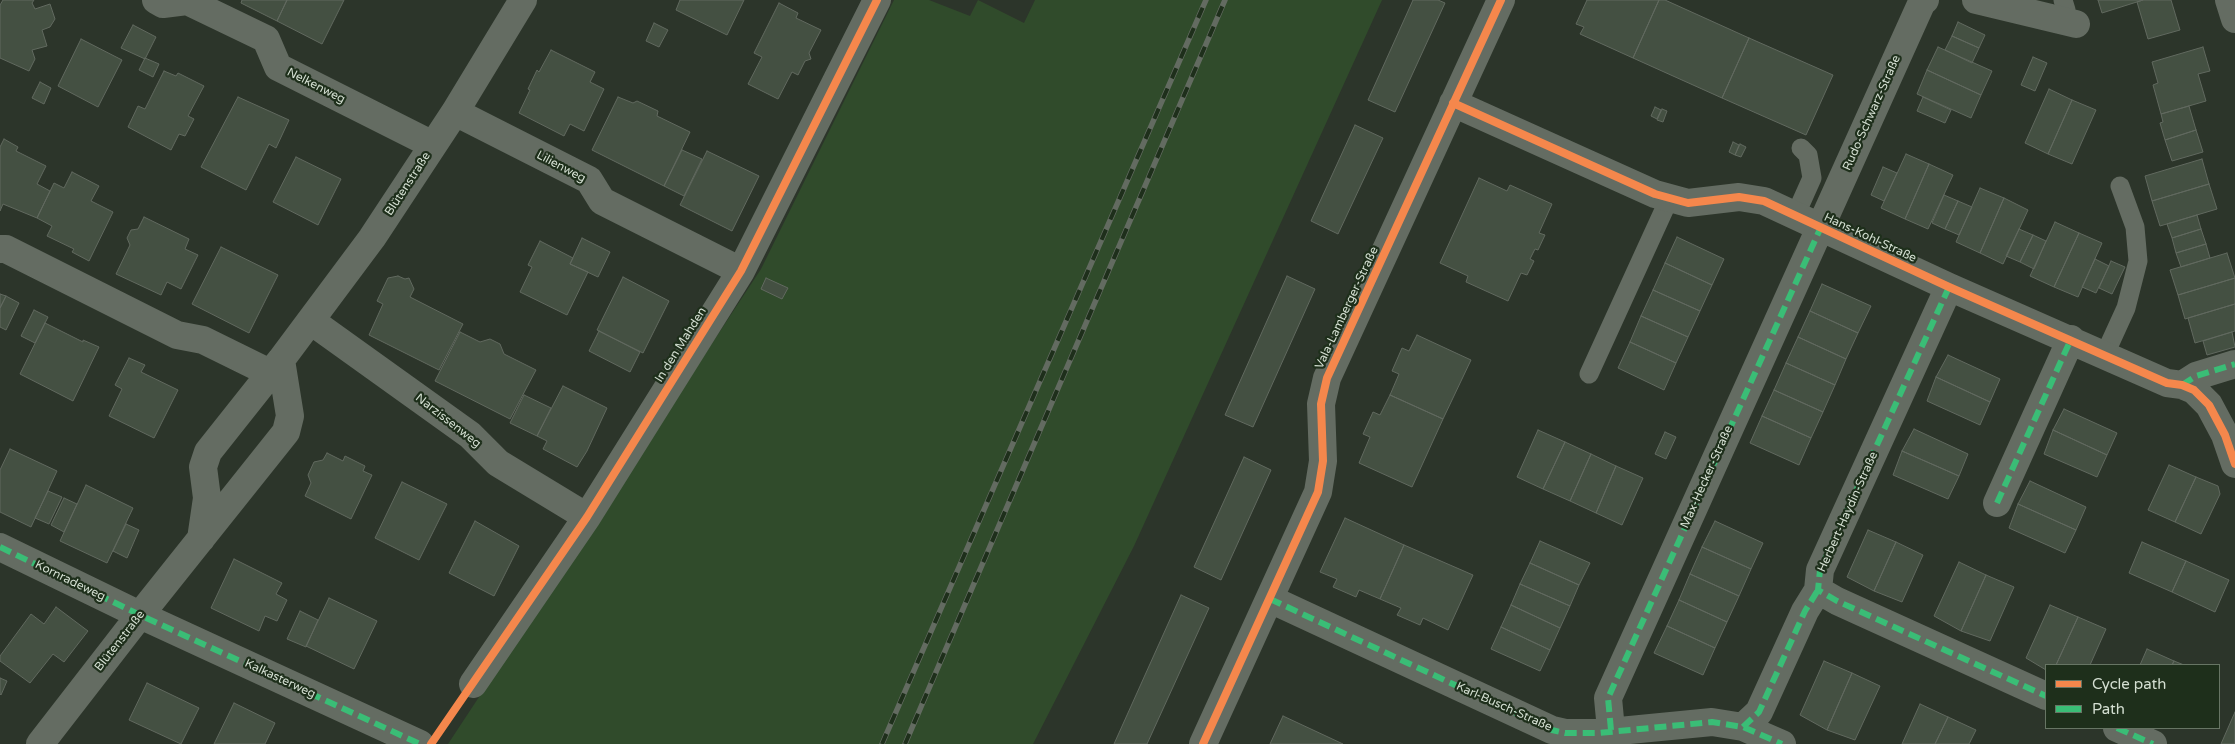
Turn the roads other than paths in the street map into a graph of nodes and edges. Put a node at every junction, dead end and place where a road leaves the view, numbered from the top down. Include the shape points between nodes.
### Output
1 (156, 0) edge
2 (523, 0) edge
3 (877, 0) edge
4 (1500, 0) edge
5 (1925, 0) edge
6 (1976, 0) edge
7 (2229, 0) edge
8 (2067, 15) edge
9 (2235, 19) edge
10 (1453, 103) junction
11 (455, 112) junction
12 (433, 145) junction
13 (1801, 148) dead end
14 (2120, 186) dead end
15 (1669, 198) junction
16 (1795, 216) junction
17 (1821, 227) junction
18 (0, 249) edge
19 (740, 271) junction
20 (1949, 287) junction
21 (311, 321) junction
22 (2071, 339) junction
23 (2105, 354) junction
24 (2235, 364) edge
25 (276, 367) junction
26 (1589, 374) dead end
27 (2182, 385) junction
28 (2235, 464) edge
29 (1997, 503) dead end
30 (586, 517) junction
31 (201, 539) junction
32 (0, 547) edge
33 (1818, 590) junction
34 (1270, 599) junction
35 (140, 615) junction
36 (473, 684) dead end
37 (2045, 696) edge
38 (1743, 727) junction
39 (2119, 729) edge
40 (1611, 730) junction
41 (40, 744) edge
42 (420, 744) edge
43 (1204, 744) edge
44 (1782, 744) edge
45 (2153, 744) edge

1 - 12 street, Nelkenweg via 163,4 187,1 266,39 278,67
2 - 11 street, Blütenstraße
3 - 19 street, In den Mahden
4 - 10 street, Vala-Lamberger-Straße
5 - 17 street, Rudo-Schwarz-Straße
6 - 8 street
7 - 9 street
10 - 15 street, Hans-Kohl-Straße
10 - 34 street, Vala-Lamberger-Straße via 1327,378 1322,404 1323,461 1318,492
11 - 12 street, Blütenstraße
11 - 19 street, Lilienweg via 589,180 602,201
12 - 21 street, Blütenstraße via 372,238
13 - 16 lane via 1808,155 1812,178
14 - 23 lane via 2135,227 2138,261 2126,308
15 - 16 street, Hans-Kohl-Straße via 1688,203 1738,197 1764,201
15 - 26 lane
16 - 17 street, Hans-Kohl-Straße
17 - 20 street, Hans-Kohl-Straße
17 - 40 street, Max-Hecker-Straße via 1608,698
18 - 25 street via 6,249 177,335 204,340
19 - 30 street, In den Mahden
20 - 22 street, Hans-Kohl-Straße
20 - 33 street, Herbert-Haydin-Straße via 1820,570
21 - 25 street, Blütenstraße
21 - 30 street, Narzissenweg via 470,434 498,463
22 - 23 street, Hans-Kohl-Straße
22 - 29 street
23 - 27 street, Hans-Kohl-Straße via 2167,383
24 - 27 street via 2196,376
25 - 31 street, Blütenstraße via 208,452 203,467 207,498
25 - 31 street, Blütenstraße via 290,416 286,432
27 - 28 street, Hans-Kohl-Straße via 2194,390 2209,405 2226,434
30 - 36 street, In den Mahden
31 - 35 street, Blütenstraße
32 - 35 street, Kornradeweg
33 - 37 street, Herbert-Haydin-Straße
33 - 38 street via 1805,611 1759,712
34 - 40 street, Karl-Busch-Straße via 1552,730 1599,733
34 - 43 street, Vala-Lamberger-Straße
35 - 41 street, Blütenstraße
35 - 42 street, Kalkasterweg
38 - 40 street, Karl-Busch-Straße via 1712,722
38 - 44 street, Karl-Busch-Straße
39 - 45 street

